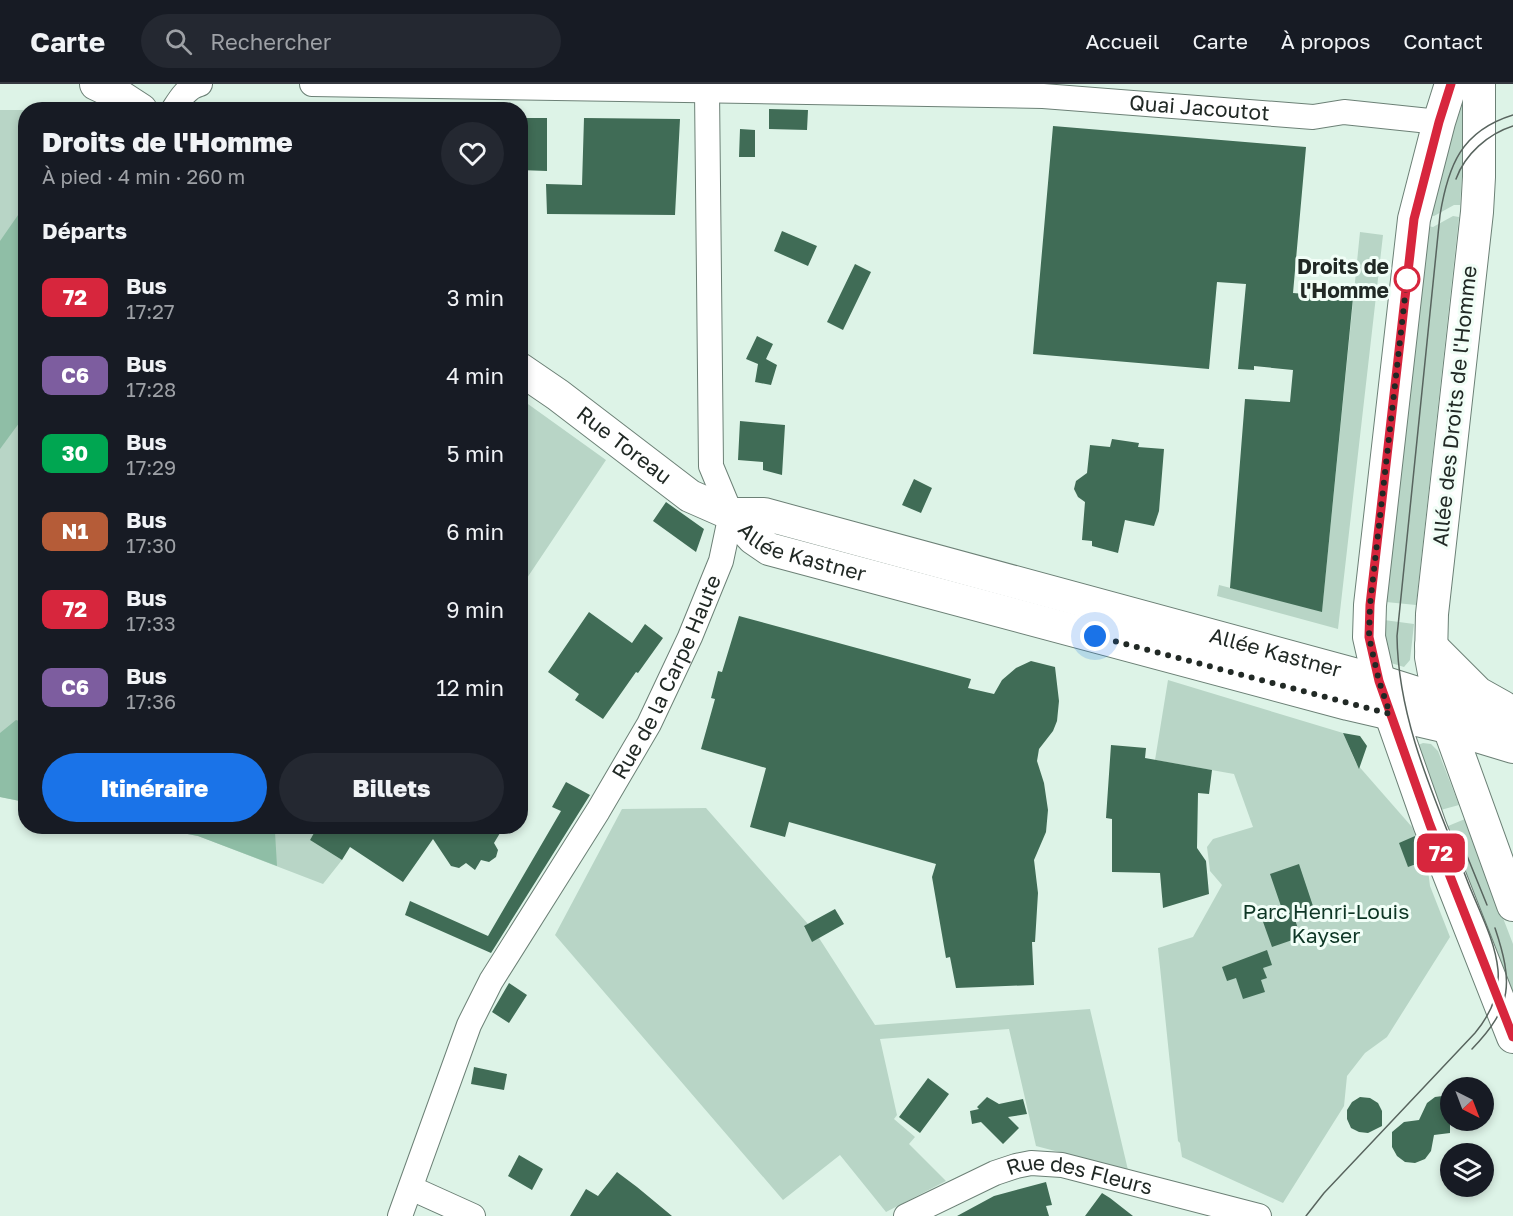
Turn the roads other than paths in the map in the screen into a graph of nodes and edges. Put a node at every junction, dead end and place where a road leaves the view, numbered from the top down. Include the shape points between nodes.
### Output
1 (96, 84) edge
2 (200, 84) edge
3 (312, 84) edge
4 (1451, 84) edge
5 (1479, 84) edge
6 (707, 90) junction
7 (129, 102) edge
8 (179, 102) edge
9 (1439, 122) junction
10 (528, 374) edge
11 (731, 514) junction
12 (868, 542) junction
13 (862, 574) junction
14 (1431, 645) junction
15 (1379, 681) junction
16 (1443, 713) junction
17 (1390, 714) junction
18 (1513, 714) edge
19 (1513, 747) edge
20 (1513, 905) edge
21 (1513, 1037) edge
22 (411, 1188) junction
23 (400, 1216) edge
24 (473, 1216) edge
25 (906, 1216) edge
26 (1259, 1216) edge

1 - 7 main road
2 - 8 street via 193,86
3 - 6 street, Quai Jacoutot
4 - 9 main road
5 - 14 main road, Allée des Droits de l'Homme via 1477,210
6 - 9 street, Quai Jacoutot via 1043,96 1313,117 1344,112
6 - 11 street via 711,466
9 - 15 main road via 1414,219 1370,605 1369,637
10 - 11 main road, Rue Toreau via 690,496
11 - 12 main road, Allée Kastner via 764,514
11 - 13 main road, Allée Kastner via 769,549
11 - 22 street, Rue de la Carpe Haute via 721,561 649,724 491,981 469,1025
12 - 13 main road
12 - 15 main road, Allée Kastner
13 - 17 main road, Allée Kastner
14 - 16 main road, Allée des Droits de l'Homme
14 - 18 main road via 1478,693
15 - 16 main road, Allée Kastner
15 - 17 main road
16 - 17 main road, Allée Kastner
16 - 18 main road
16 - 19 main road
16 - 20 main road, Allée des Droits de l'Homme
17 - 21 main road
22 - 23 street, Rue de la Carpe Haute
22 - 24 street
25 - 26 street, Rue des Fleurs via 994,1173 1031,1163 1062,1165

